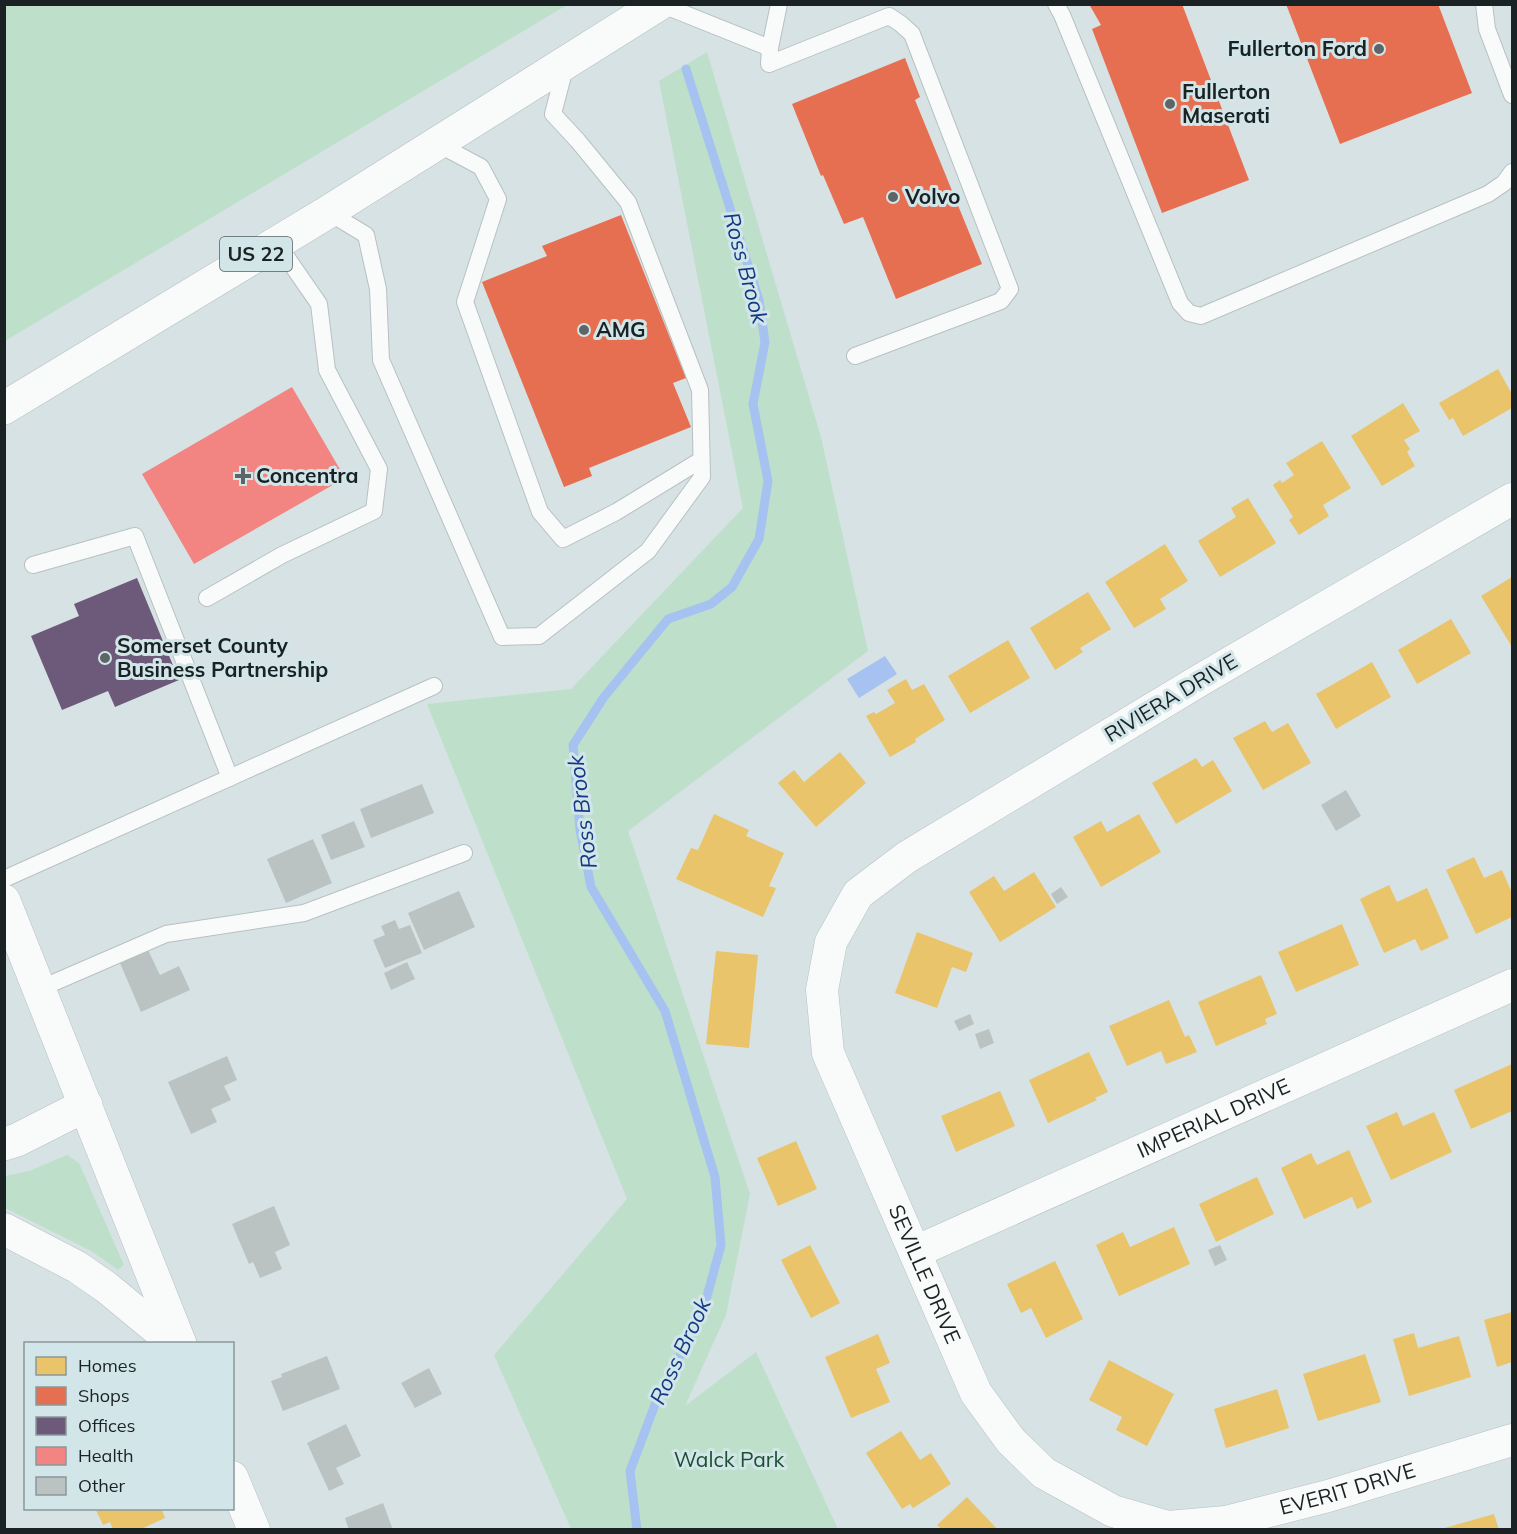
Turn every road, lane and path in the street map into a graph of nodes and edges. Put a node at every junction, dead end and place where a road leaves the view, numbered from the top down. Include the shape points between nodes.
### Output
1 (659, 4) edge
2 (779, 4) edge
3 (1056, 4) edge
4 (1484, 4) edge
5 (770, 48) junction
6 (568, 60) junction
7 (1512, 95) edge
8 (436, 143) junction
9 (1512, 172) edge
10 (328, 212) junction
11 (276, 242) junction
12 (855, 356) dead end
13 (4, 408) edge
14 (701, 460) junction
15 (1512, 499) edge
16 (33, 565) dead end
17 (207, 598) dead end
18 (434, 686) dead end
19 (230, 778) junction
20 (464, 853) dead end
21 (4, 879) edge
22 (4, 901) edge
23 (845, 916) joint
24 (1512, 985) edge
25 (39, 989) junction
26 (86, 1106) junction
27 (4, 1144) edge
28 (4, 1229) edge
29 (915, 1252) junction
30 (173, 1342) edge
31 (179, 1342) edge
32 (1512, 1440) edge
33 (234, 1482) edge
34 (1179, 1528) edge
35 (254, 1530) edge

1 - 5 lane
1 - 6 highway, US 22
2 - 5 lane
3 - 9 lane via 1180,303 1189,313 1201,316 1477,199 1504,183
4 - 7 lane via 1487,29
5 - 12 lane via 769,64 889,16 912,34 1010,289 1001,301
6 - 8 highway, US 22
6 - 14 lane via 553,114 628,202 700,390
8 - 10 highway, US 22
8 - 14 lane via 481,167 498,199 465,302 540,512 563,538 616,512
10 - 11 highway, US 22
10 - 14 lane via 366,235 378,289 381,360 502,637 539,636 648,551 702,477
11 - 13 highway, US 22
11 - 17 lane via 320,304 327,370 379,469 374,511 282,555
15 - 23 street, RIVIERA DRIVE via 907,857 858,894
16 - 19 lane via 135,536
18 - 19 lane
19 - 21 lane
20 - 25 lane via 304,913 166,934
22 - 25 highway
23 - 29 street, SEVILLE DRIVE via 831,942 822,990 828,1053
24 - 29 street, IMPERIAL DRIVE
25 - 26 highway
26 - 27 highway
26 - 31 highway
28 - 30 street via 77,1267
29 - 34 street, SEVILLE DRIVE via 976,1393 1011,1441 1044,1473 1113,1511
32 - 34 street, EVERIT DRIVE via 1328,1496 1238,1519
33 - 35 street

